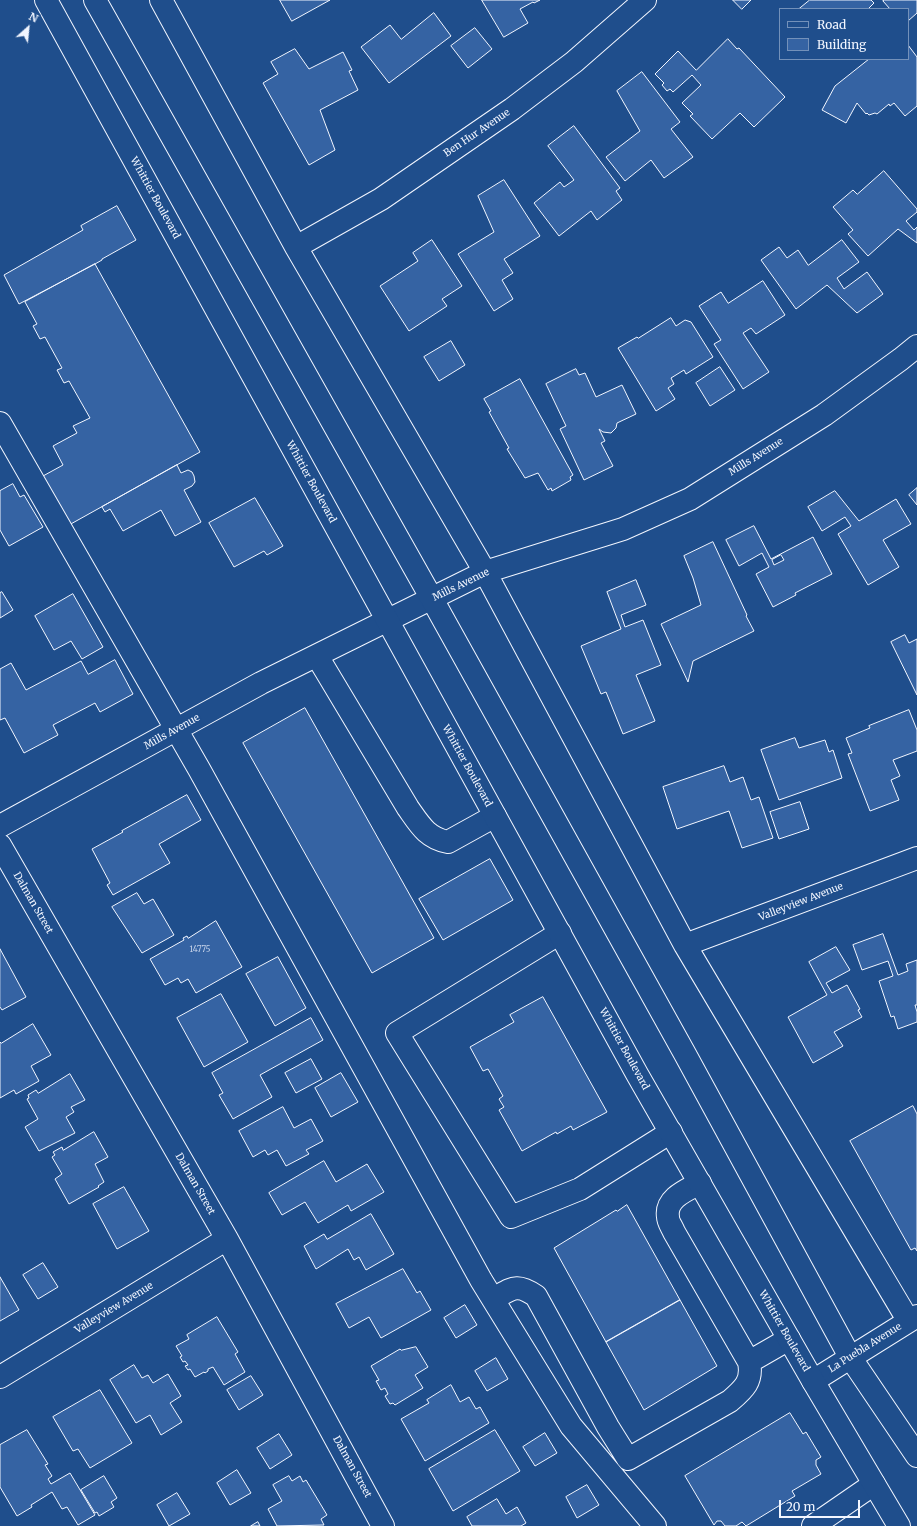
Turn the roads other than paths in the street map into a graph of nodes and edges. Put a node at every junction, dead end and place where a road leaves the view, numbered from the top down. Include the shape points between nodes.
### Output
1 (46, 0) edge
2 (95, 0) edge
3 (161, 0) edge
4 (636, 3) edge
5 (296, 247) junction
6 (917, 346) edge
7 (0, 423) edge
8 (485, 572) junction
9 (432, 599) junction
10 (388, 621) junction
11 (317, 656) junction
12 (176, 729) junction
13 (495, 816) junction
14 (0, 826) edge
15 (0, 845) edge
16 (917, 858) edge
17 (560, 933) junction
18 (685, 945) junction
19 (671, 1132) junction
20 (700, 1183) junction
21 (227, 1239) junction
22 (493, 1299) junction
23 (913, 1318) edge
24 (789, 1340) junction
25 (850, 1357) junction
26 (749, 1362) junction
27 (0, 1377) edge
28 (813, 1380) junction
29 (917, 1456) edge
30 (628, 1459) junction
31 (608, 1470) junction
32 (874, 1484) junction
33 (383, 1526) edge
34 (655, 1526) edge
35 (813, 1526) edge
36 (899, 1526) edge

1 - 10 street, Whittier Boulevard
2 - 9 street
3 - 5 street
4 - 5 street, Ben Hur Avenue via 574,62 512,109 381,199
5 - 8 street
6 - 8 street, Mills Avenue via 824,415 690,499 623,529
7 - 12 street
8 - 9 street, Mills Avenue
8 - 18 street
9 - 10 street, Mills Avenue
9 - 25 street
10 - 11 street, Mills Avenue
10 - 13 street, Whittier Boulevard
11 - 12 street, Mills Avenue
11 - 13 street via 424,831 438,840 448,842
12 - 14 street, Mills Avenue
12 - 22 street
13 - 17 street, Whittier Boulevard
15 - 21 street, Dalman Street
16 - 18 street, Valleyview Avenue
17 - 19 street, Whittier Boulevard
17 - 19 street via 397,1033 510,1218 580,1189
18 - 23 street
19 - 20 street, Whittier Boulevard
20 - 24 street, Whittier Boulevard
20 - 26 street via 676,1195 669,1208 668,1217 674,1232
21 - 27 street, Valleyview Avenue
21 - 33 street, Dalman Street
22 - 30 street via 514,1287 526,1289 536,1296
22 - 31 street via 571,1426
23 - 25 street, La Puebla Avenue
24 - 26 street
24 - 28 street, Whittier Boulevard
25 - 28 street, La Puebla Avenue
25 - 29 street
26 - 30 street via 750,1378 730,1401
28 - 32 street, Whittier Boulevard
30 - 31 street
31 - 34 street
32 - 35 street
32 - 36 street, Whittier Boulevard

